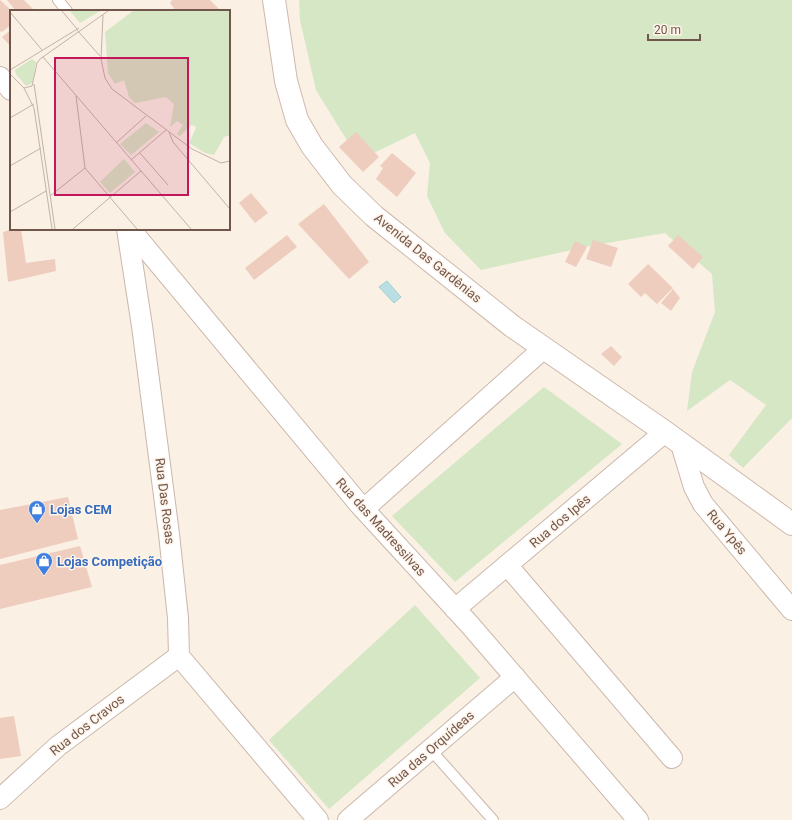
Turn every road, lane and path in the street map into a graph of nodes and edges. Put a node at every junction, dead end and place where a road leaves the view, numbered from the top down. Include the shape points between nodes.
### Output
1 (58, 0) edge
2 (274, 0) edge
3 (66, 10) edge
4 (0, 77) edge
5 (10, 89) edge
6 (127, 230) edge
7 (131, 230) edge
8 (544, 348) junction
9 (673, 438) junction
10 (364, 509) junction
11 (792, 524) edge
12 (508, 565) junction
13 (455, 608) junction
14 (792, 610) edge
15 (179, 656) junction
16 (515, 677) junction
17 (430, 749) junction
18 (672, 758) dead end
19 (0, 799) edge
20 (318, 820) edge
21 (348, 820) edge
22 (493, 820) edge
23 (638, 820) edge

1 - 3 lane
2 - 8 main road, Avenida Das Gardênias via 286,82 297,120 312,146 342,185 374,216 512,326
4 - 5 street
6 - 15 street, Rua Das Rosas via 170,534
7 - 10 street, Rua das Madressilvas
8 - 9 main road, Avenida Das Gardênias
8 - 10 street
9 - 11 main road, Avenida Das Gardênias
9 - 12 street, Rua dos Ipês
9 - 14 street, Rua Ypês via 703,504
10 - 13 street, Rua das Madressilvas
12 - 13 street, Rua dos Ipês
12 - 18 street
13 - 16 street, Rua das Madressilvas
15 - 19 street, Rua dos Cravos via 58,746
15 - 20 street
16 - 17 street, Rua das Orquídeas
16 - 23 street, Rua das Madressilvas
17 - 21 street, Rua das Orquídeas
17 - 22 lane

